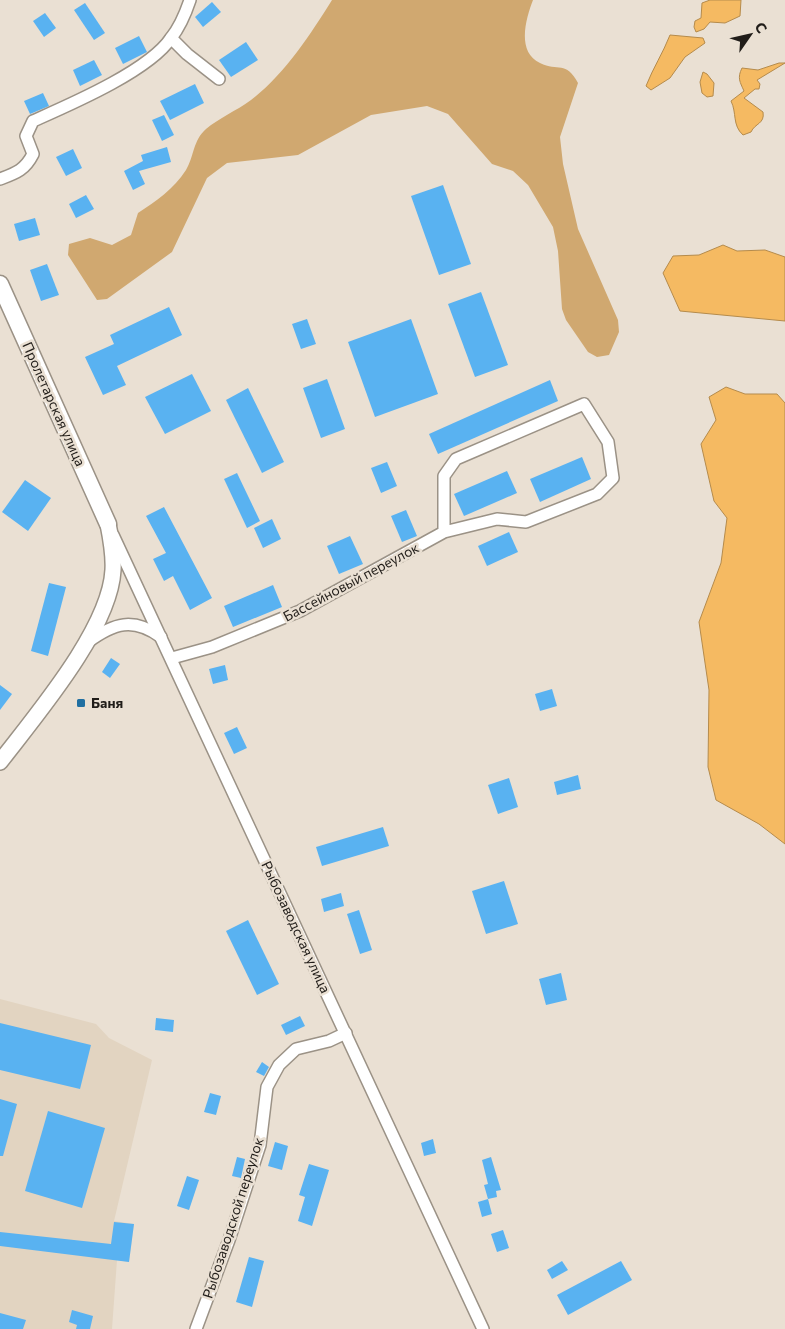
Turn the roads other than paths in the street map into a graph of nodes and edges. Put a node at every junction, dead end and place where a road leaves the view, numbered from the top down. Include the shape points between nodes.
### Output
1 (190, 0) edge
2 (171, 38) junction
3 (220, 79) dead end
4 (0, 179) edge
5 (0, 284) edge
6 (108, 524) junction
7 (444, 532) junction
8 (162, 638) junction
9 (88, 642) junction
10 (172, 658) junction
11 (0, 762) edge
12 (346, 1033) junction
13 (196, 1329) edge
14 (483, 1329) edge

1 - 2 street
2 - 3 street
2 - 4 street via 158,52 106,86 33,121 26,136 32,154 28,164 19,172
5 - 6 main road, Пролетарская улица
6 - 8 street, Рыбозаводская улица
6 - 9 street via 113,571 101,617
7 - 7 street, Бассейновый переулок via 444,476 456,459 584,404 608,442 611,460 613,478 597,494 526,522 497,519
7 - 10 street, Бассейновый переулок via 300,611 212,647
8 - 9 street via 137,624 104,630
8 - 10 street, Рыбозаводская улица
9 - 11 street
10 - 12 street, Рыбозаводская улица
12 - 13 street, Рыбозаводской переулок via 296,1050 279,1065 266,1086 260,1145
12 - 14 street, Рыбозаводская улица

